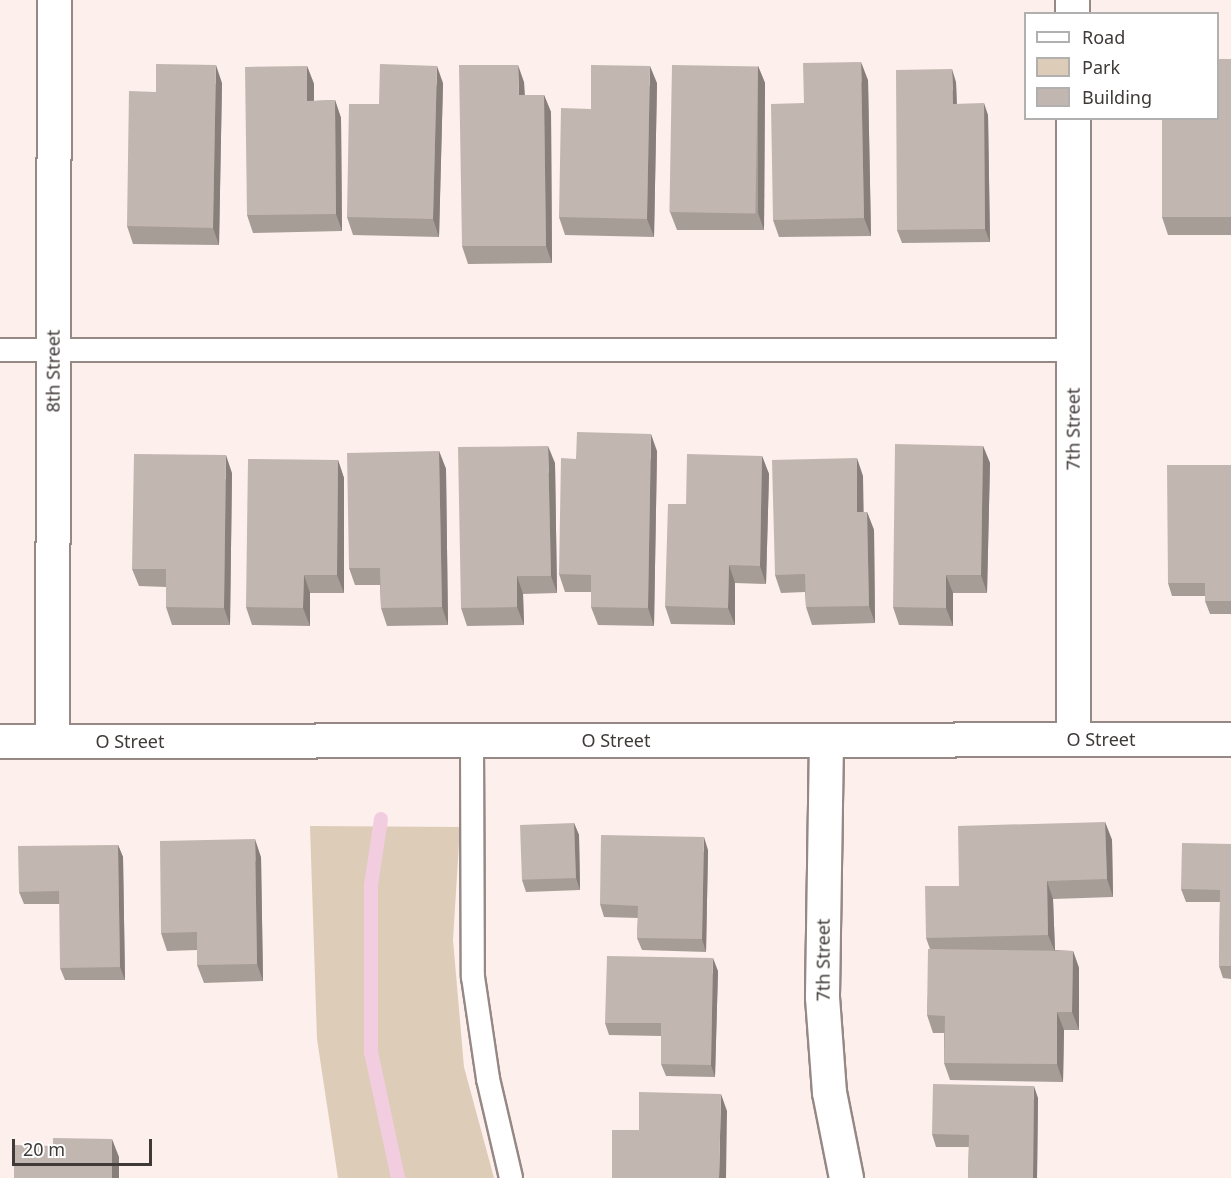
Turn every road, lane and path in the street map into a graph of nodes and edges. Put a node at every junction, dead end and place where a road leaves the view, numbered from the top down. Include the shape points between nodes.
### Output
1 (54, 0) edge
2 (1073, 120) edge
3 (0, 350) edge
4 (53, 350) junction
5 (1073, 350) junction
6 (1073, 739) junction
7 (1231, 739) edge
8 (826, 740) junction
9 (0, 741) edge
10 (52, 741) junction
11 (472, 741) junction
12 (511, 1178) edge
13 (846, 1178) edge

1 - 4 street, 8th Street
2 - 5 street, 7th Street
3 - 4 lane
4 - 5 lane
4 - 10 street, 8th Street
5 - 6 street, 7th Street
6 - 7 street, O Street
6 - 8 street, O Street
8 - 11 street, O Street
8 - 13 street, 7th Street via 822,997 829,1092
9 - 10 street, O Street
10 - 11 street, O Street
11 - 12 lane via 473,977 488,1079

